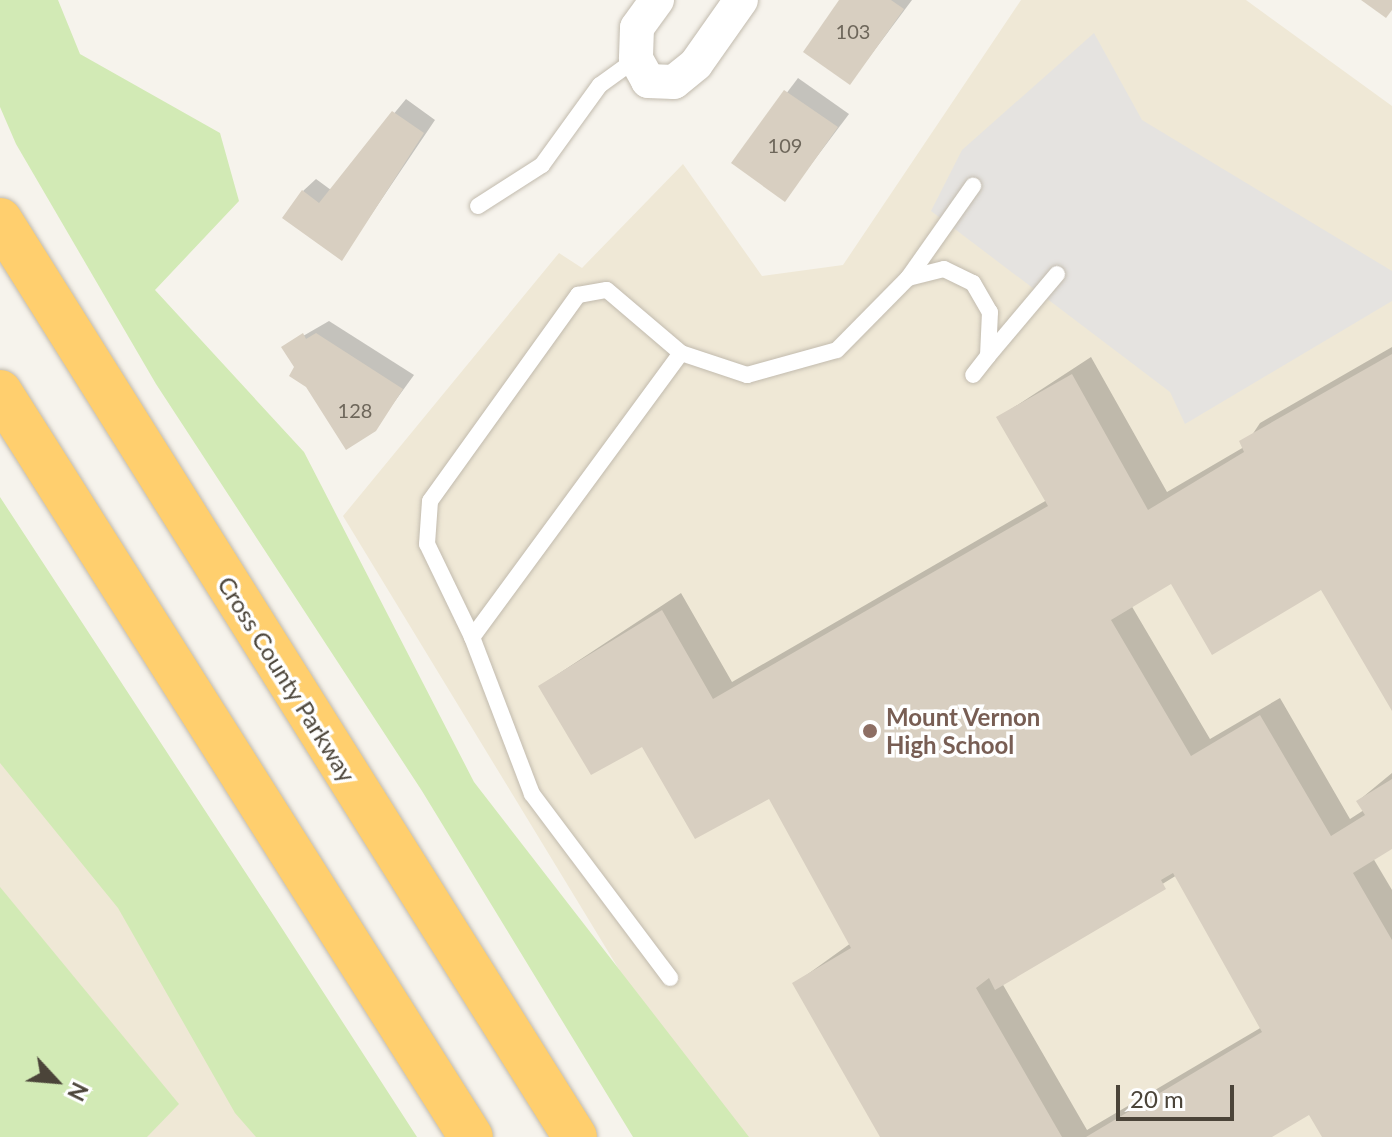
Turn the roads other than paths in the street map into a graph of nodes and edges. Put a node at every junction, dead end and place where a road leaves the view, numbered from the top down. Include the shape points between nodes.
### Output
1 (657, 0) edge
2 (741, 0) edge
3 (636, 59) junction
4 (973, 186) dead end
5 (478, 206) dead end
6 (0, 220) edge
7 (1057, 274) dead end
8 (908, 278) junction
9 (681, 353) junction
10 (988, 356) junction
11 (973, 375) dead end
12 (0, 392) edge
13 (472, 637) junction
14 (670, 978) dead end
15 (471, 1137) edge
16 (575, 1137) edge

1 - 3 street via 637,28
2 - 3 street via 674,82 648,81
3 - 5 lane via 600,85 542,165
4 - 8 lane
6 - 16 highway, Cross County Parkway
7 - 10 lane
8 - 9 lane via 837,350 747,375
8 - 10 lane via 944,269 973,283 990,312
9 - 13 lane
9 - 13 lane via 607,290 578,295 430,501 427,544
10 - 11 lane
12 - 15 highway
13 - 14 lane via 532,794

